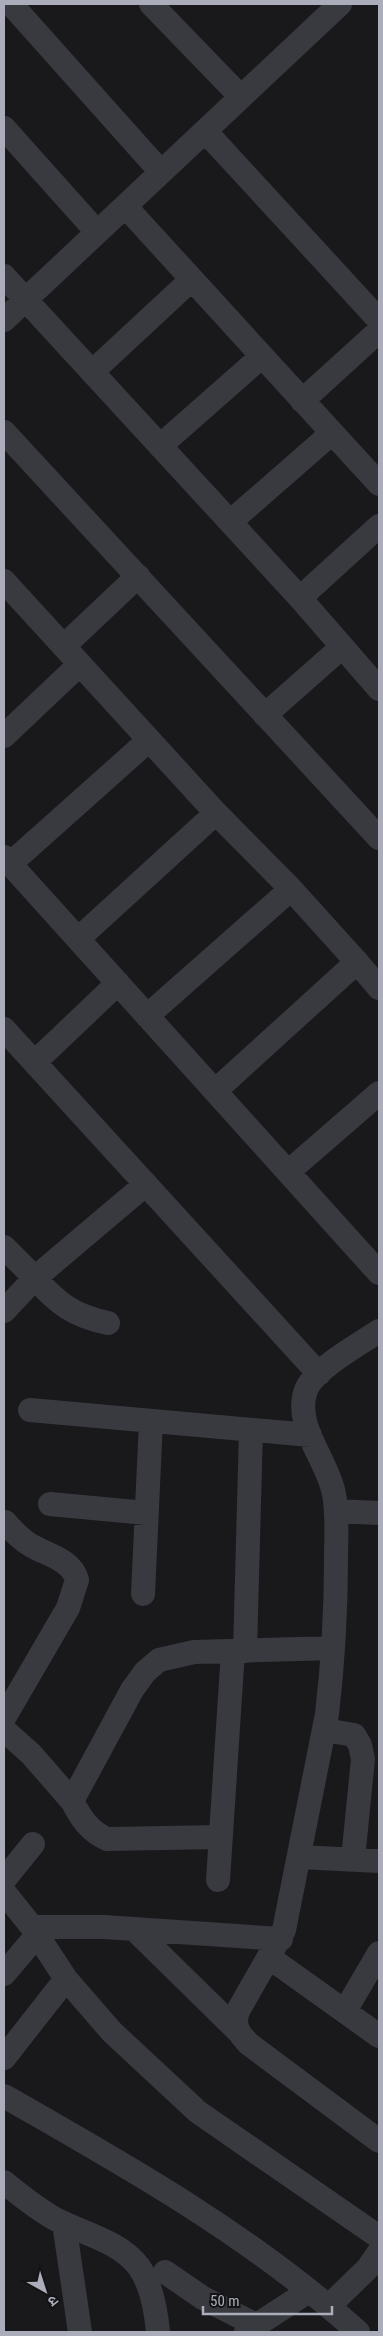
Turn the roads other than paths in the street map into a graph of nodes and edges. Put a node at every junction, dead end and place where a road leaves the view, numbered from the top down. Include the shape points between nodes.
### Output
1 (10, 4) edge
2 (151, 4) edge
3 (340, 4) edge
4 (241, 97) junction
5 (4, 128) edge
6 (204, 130) junction
7 (161, 172) junction
8 (125, 206) junction
9 (97, 232) junction
10 (4, 276) edge
11 (191, 280) junction
12 (26, 299) junction
13 (4, 320) edge
14 (379, 320) edge
15 (379, 331) edge
16 (262, 357) junction
17 (92, 372) junction
18 (302, 400) junction
19 (4, 432) edge
20 (332, 433) junction
21 (160, 446) junction
22 (379, 484) edge
23 (230, 522) junction
24 (379, 526) edge
25 (138, 576) junction
26 (7, 591) edge
27 (300, 598) junction
28 (64, 646) junction
29 (342, 647) junction
30 (80, 664) junction
31 (374, 673) edge
32 (265, 715) junction
33 (4, 736) edge
34 (149, 740) junction
35 (216, 813) junction
36 (379, 838) edge
37 (7, 860) edge
38 (291, 889) junction
39 (78, 939) junction
40 (357, 962) junction
41 (118, 983) junction
42 (379, 988) edge
43 (147, 1016) junction
44 (4, 1029) edge
45 (35, 1062) junction
46 (215, 1091) junction
47 (379, 1093) edge
48 (288, 1172) junction
49 (146, 1184) junction
50 (4, 1248) edge
51 (379, 1273) edge
52 (35, 1278) junction
53 (4, 1311) edge
54 (108, 1324) dead end
55 (379, 1331) edge
56 (319, 1374) junction
57 (30, 1410) dead end
58 (150, 1421) junction
59 (251, 1430) junction
60 (310, 1435) junction
61 (50, 1504) dead end
62 (337, 1511) junction
63 (146, 1513) junction
64 (379, 1513) edge
65 (4, 1522) edge
66 (143, 1594) dead end
67 (333, 1648) junction
68 (239, 1651) junction
69 (4, 1718) edge
70 (4, 1730) edge
71 (324, 1730) junction
72 (72, 1802) junction
73 (221, 1837) junction
74 (33, 1844) dead end
75 (299, 1857) junction
76 (353, 1859) junction
77 (379, 1861) edge
78 (4, 1880) edge
79 (218, 1880) dead end
80 (4, 1892) edge
81 (134, 1929) junction
82 (34, 1931) junction
83 (276, 1948) junction
84 (379, 1953) edge
85 (4, 1974) edge
86 (66, 1980) junction
87 (345, 2011) junction
88 (238, 2030) junction
89 (379, 2036) edge
90 (4, 2058) edge
91 (4, 2096) edge
92 (379, 2141) edge
93 (4, 2182) edge
94 (64, 2223) junction
95 (379, 2237) edge
96 (375, 2265) edge
97 (164, 2272) dead end
98 (309, 2291) junction
99 (329, 2306) junction
100 (251, 2328) edge
101 (80, 2332) edge
102 (158, 2332) edge
103 (358, 2332) edge

1 - 7 street
2 - 4 street
3 - 4 street
4 - 6 street
5 - 9 street
6 - 7 street
6 - 14 street
7 - 8 street
8 - 9 street
8 - 11 street
9 - 12 street
10 - 12 street
11 - 16 street
11 - 17 street
12 - 13 street
12 - 17 street
15 - 18 street
16 - 18 street
16 - 21 street
17 - 21 street
18 - 20 street
19 - 25 street
20 - 22 street
20 - 23 street
21 - 23 street
23 - 27 street
24 - 27 street
25 - 28 street
25 - 32 street
26 - 28 street
27 - 29 street
28 - 30 street
29 - 31 street
29 - 32 street
30 - 33 street
30 - 34 street
32 - 36 street
34 - 35 street
34 - 37 street
35 - 38 street
35 - 39 street
37 - 39 street
38 - 40 street
38 - 43 street
39 - 41 street
40 - 42 street
40 - 46 street
41 - 43 street
41 - 45 street
43 - 46 street
44 - 45 street
45 - 49 street
46 - 48 street
47 - 48 street
48 - 51 street
49 - 52 street
49 - 56 street
50 - 52 street
52 - 53 street
52 - 54 street via 61,1306
55 - 56 street
56 - 60 street via 306,1388 303,1402 303,1416
57 - 58 street
58 - 59 street
58 - 63 street
59 - 60 street
59 - 68 street
60 - 62 street via 328,1474
61 - 63 street
62 - 64 street
62 - 67 street
63 - 66 street
65 - 69 street via 30,1545 72,1567 77,1580 68,1608
67 - 68 street
67 - 71 street
68 - 72 street via 177,1655 159,1660 145,1672 132,1690
68 - 73 street
70 - 72 street via 31,1754
71 - 75 street
71 - 76 street via 354,1735 362,1751
72 - 73 street via 87,1826 107,1839
73 - 79 street
74 - 78 street
75 - 76 street
75 - 83 street via 290,1910
76 - 77 street
80 - 82 street
81 - 82 street
81 - 83 street
81 - 88 street
82 - 85 street
82 - 86 street
83 - 87 street
83 - 88 street via 236,2015
84 - 87 street
86 - 90 street
86 - 95 street via 112,2032 198,2112
87 - 89 street
88 - 92 street via 249,2044 278,2067
91 - 98 street via 187,2206 277,2265
93 - 94 street via 31,2204
94 - 101 street
94 - 102 street via 114,2247 139,2267 153,2300
96 - 99 street
97 - 100 street
98 - 99 street
98 - 100 street
99 - 103 street

